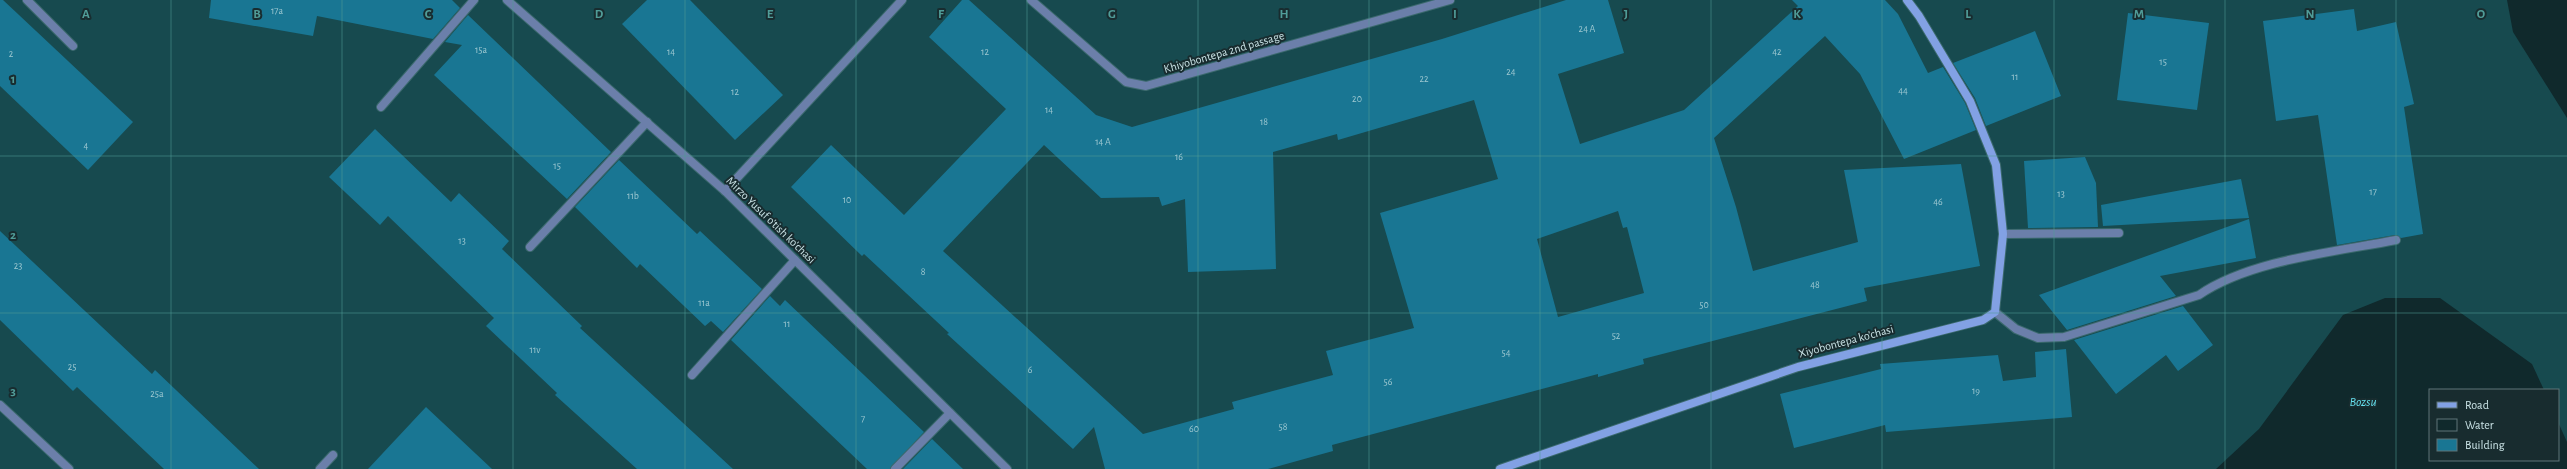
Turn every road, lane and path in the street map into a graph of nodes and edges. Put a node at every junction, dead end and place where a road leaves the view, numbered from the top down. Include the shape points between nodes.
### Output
1 (27, 0) edge
2 (474, 0) edge
3 (507, 0) edge
4 (902, 0) edge
5 (1031, 0) edge
6 (1450, 0) edge
7 (1907, 0) edge
8 (74, 46) dead end
9 (381, 106) dead end
10 (647, 122) junction
11 (725, 191) junction
12 (2119, 233) dead end
13 (2003, 234) junction
14 (2396, 240) dead end
15 (530, 248) dead end
16 (795, 260) junction
17 (1995, 312) junction
18 (692, 375) dead end
19 (0, 405) edge
20 (950, 413) junction
21 (333, 455) dead end
22 (69, 469) edge
23 (320, 469) edge
24 (895, 469) edge
25 (1007, 469) edge
26 (1500, 469) edge

1 - 8 street
2 - 9 street
3 - 10 street, Mirzo Yusuf o'tish ko'chasi
4 - 11 street
5 - 6 street, Khiyobontepa 2nd passage via 1126,82 1146,86
7 - 13 street via 1970,101 1996,165
10 - 11 street, Mirzo Yusuf o'tish ko'chasi
10 - 15 street
11 - 16 street, Mirzo Yusuf o'tish ko'chasi
12 - 13 street
13 - 17 street
14 - 17 street via 2266,266 2216,283 2199,296 2064,337 2038,338 2016,329
16 - 18 street
16 - 20 street, Mirzo Yusuf o'tish ko'chasi
17 - 26 street, Xiyobontepa ko'chasi via 1983,320 1934,330 1798,367
19 - 22 street
20 - 24 street
20 - 25 street, Mirzo Yusuf o'tish ko'chasi
21 - 23 street

